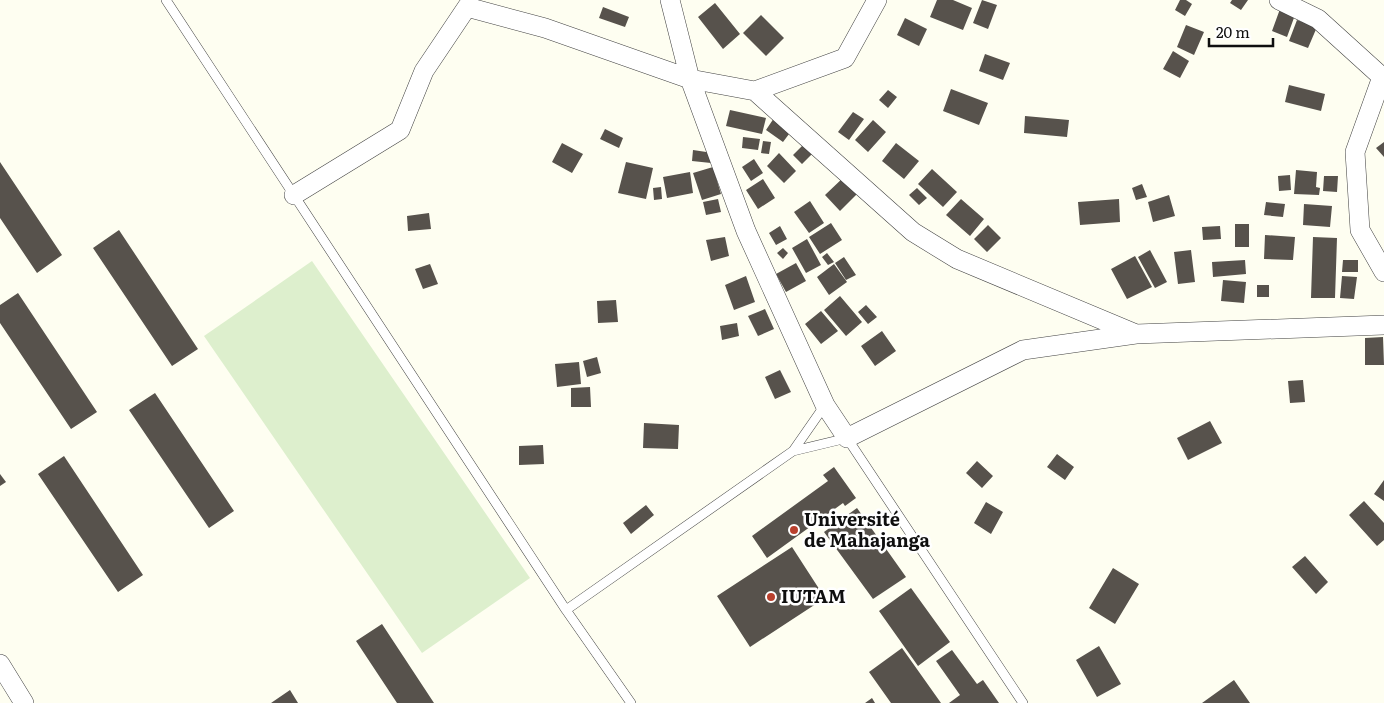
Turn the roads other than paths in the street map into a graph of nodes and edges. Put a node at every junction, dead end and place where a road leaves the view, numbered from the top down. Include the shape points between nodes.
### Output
1 (166, 0) edge
2 (670, 0) edge
3 (877, 0) edge
4 (1279, 0) edge
5 (690, 79) junction
6 (755, 91) junction
7 (294, 195) junction
8 (1384, 272) edge
9 (1384, 325) edge
10 (1136, 334) junction
11 (825, 404) junction
12 (847, 438) junction
13 (793, 451) junction
14 (566, 610) junction
15 (0, 664) edge
16 (24, 703) edge
17 (631, 703) edge
18 (1023, 703) edge

1 - 7 lane
2 - 5 street
3 - 6 street via 845,58
4 - 8 street via 1318,19 1382,76 1355,152 1360,230
5 - 6 street
5 - 7 street via 544,28 467,7 424,71 400,130
5 - 11 street via 746,231
6 - 10 street via 913,232 957,259
7 - 14 lane
9 - 10 street
10 - 12 street via 1023,350
11 - 12 street
11 - 13 lane
12 - 13 lane
12 - 18 lane
13 - 14 lane
14 - 17 lane
15 - 16 street

